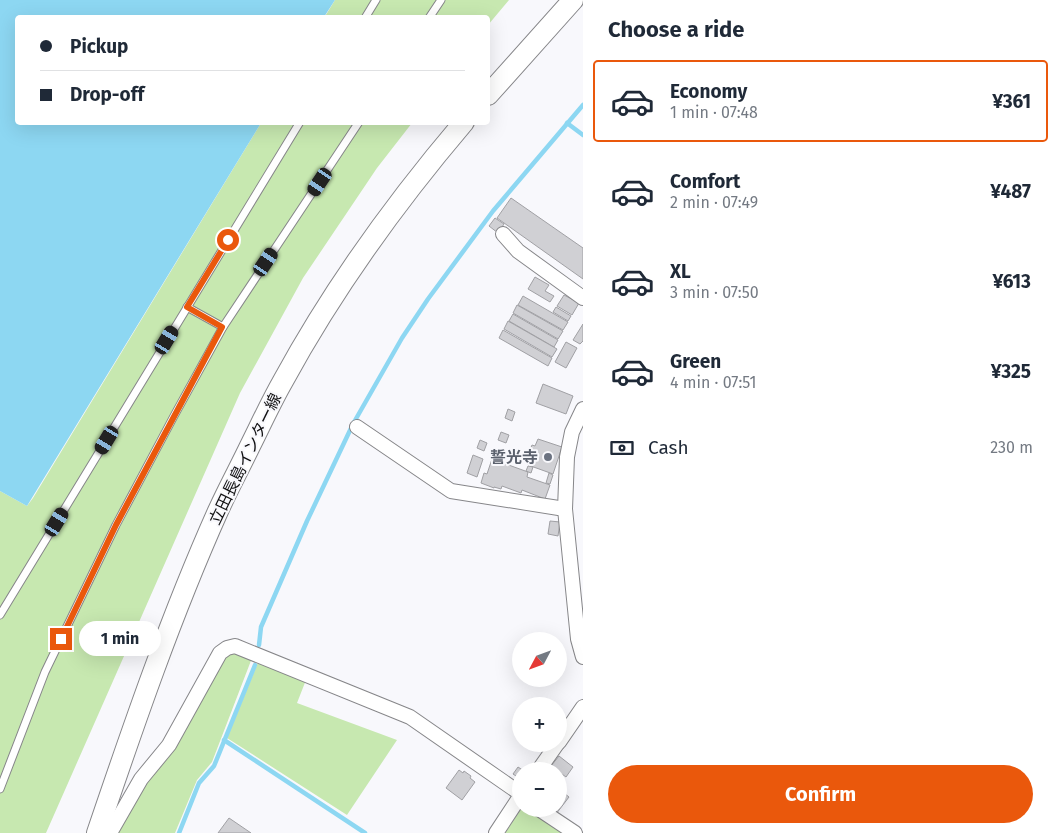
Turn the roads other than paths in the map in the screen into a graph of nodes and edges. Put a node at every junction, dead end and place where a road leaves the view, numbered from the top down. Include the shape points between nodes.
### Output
1 (376, 0) edge
2 (441, 0) edge
3 (573, 0) edge
4 (367, 15) edge
5 (431, 15) edge
6 (490, 93) edge
7 (298, 125) edge
8 (357, 125) edge
9 (462, 125) edge
10 (503, 234) dead end
11 (583, 298) edge
12 (187, 307) junction
13 (222, 327) junction
14 (583, 408) edge
15 (357, 427) dead end
16 (565, 509) junction
17 (0, 615) edge
18 (583, 657) edge
19 (583, 707) edge
20 (567, 730) edge
21 (0, 788) edge
22 (512, 789) edge
23 (512, 809) edge
24 (551, 817) edge
25 (97, 833) edge
26 (110, 833) edge
27 (496, 833) edge
28 (575, 833) edge

1 - 4 lane
2 - 5 lane
3 - 6 main road
7 - 12 lane
8 - 13 lane
9 - 25 main road, 立田長島インター線 via 361,256 283,381 218,510 189,580 143,698
10 - 11 street via 518,250
12 - 13 lane
12 - 17 lane
13 - 21 lane via 112,534 45,672
14 - 16 street via 572,432 566,457
15 - 16 street via 451,490
16 - 18 street via 578,640
19 - 20 street
22 - 26 street via 410,717 235,646 220,653 169,745 141,778
23 - 27 street
24 - 28 street

